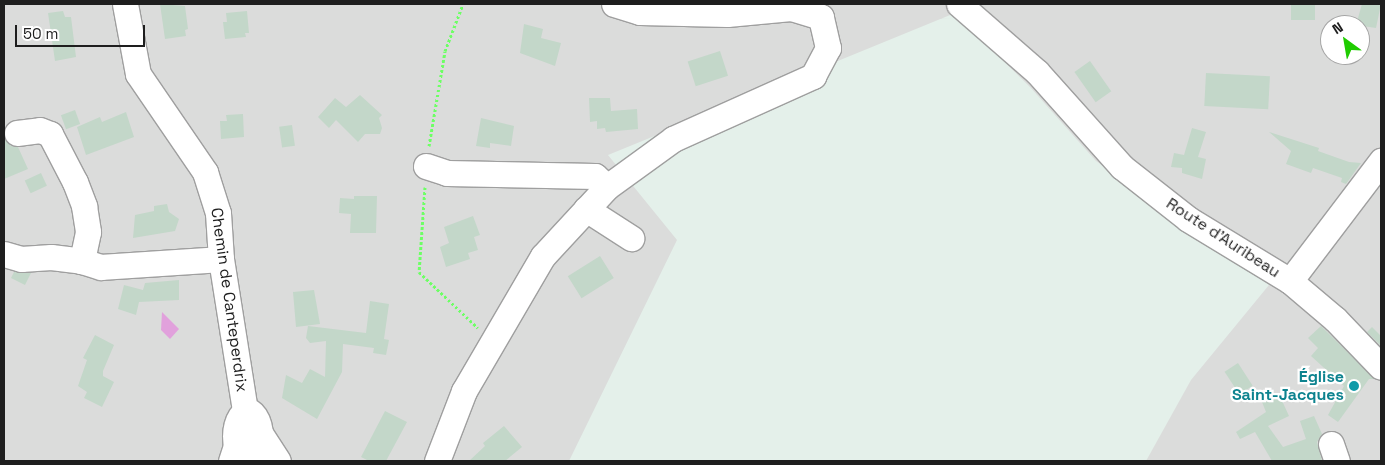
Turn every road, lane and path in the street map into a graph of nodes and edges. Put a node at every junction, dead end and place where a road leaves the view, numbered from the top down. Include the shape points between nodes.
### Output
1 (125, 4) edge
2 (614, 4) edge
3 (958, 4) edge
4 (17, 133) dead end
5 (1381, 161) edge
6 (426, 166) dead end
7 (606, 187) junction
8 (586, 209) junction
9 (631, 238) dead end
10 (4, 254) edge
11 (221, 259) junction
12 (82, 261) junction
13 (1290, 281) junction
14 (1381, 367) edge
15 (247, 423) junction
16 (231, 461) edge
17 (278, 461) edge
18 (437, 461) edge

1 - 11 street, Chemin de Canteperdrix via 138,74 205,172 218,213
2 - 7 street via 640,12 659,13 727,14 791,8 821,16 828,48 813,76 758,98 674,140
3 - 13 street, Route d'Auribeau via 1037,72 1122,167 1188,219
4 - 12 street via 40,130 50,134 75,182 84,206 88,232
5 - 13 street
6 - 7 street via 448,173 595,176
7 - 8 street
8 - 9 street
8 - 18 street via 543,256 464,391
10 - 12 street via 21,259 50,257
11 - 12 street via 101,267
11 - 15 street, Chemin de Canteperdrix
13 - 14 street, Route d'Auribeau via 1335,319
15 - 16 street, Chemin de Canteperdrix
15 - 17 street

